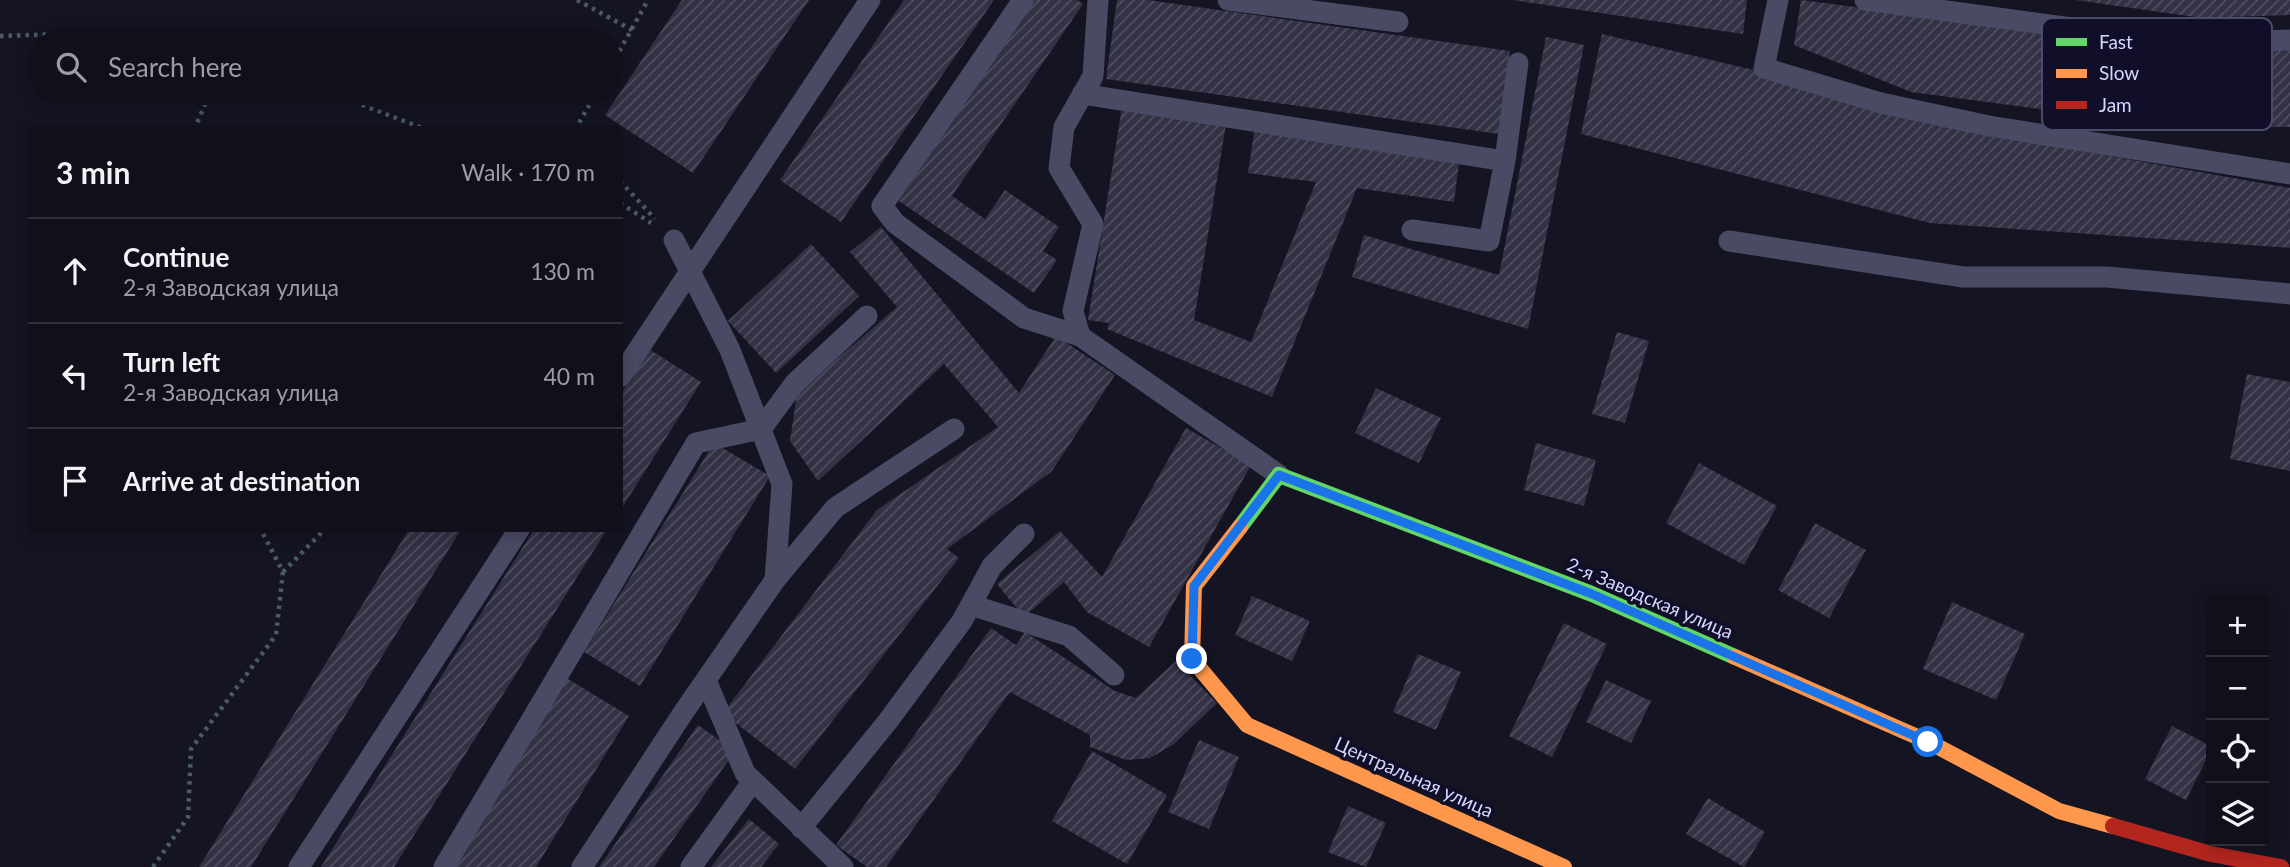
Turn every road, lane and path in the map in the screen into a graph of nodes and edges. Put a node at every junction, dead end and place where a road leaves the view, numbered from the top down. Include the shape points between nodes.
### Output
1 (577, 0) edge
2 (648, 0) edge
3 (870, 0) edge
4 (1023, 0) edge
5 (1098, 0) edge
6 (1228, 0) edge
7 (1778, 0) edge
8 (1865, 0) edge
9 (1398, 22) dead end
10 (2042, 24) edge
11 (632, 30) junction
12 (28, 35) edge
13 (0, 36) edge
14 (2290, 40) edge
15 (2272, 41) edge
16 (623, 45) edge
17 (1518, 63) dead end
18 (1082, 94) junction
19 (205, 105) edge
20 (362, 105) edge
21 (589, 105) edge
22 (196, 126) edge
23 (417, 126) edge
24 (577, 126) edge
25 (1505, 161) junction
26 (2290, 174) edge
27 (623, 184) edge
28 (623, 204) edge
29 (1412, 230) dead end
30 (674, 240) junction
31 (1729, 241) dead end
32 (690, 271) junction
33 (2290, 294) edge
34 (867, 316) dead end
35 (1080, 336) junction
36 (623, 372) edge
37 (761, 429) junction
38 (954, 429) dead end
39 (1279, 475) junction
40 (262, 532) edge
41 (322, 532) edge
42 (517, 532) edge
43 (1024, 534) dead end
44 (283, 572) junction
45 (775, 580) junction
46 (971, 606) junction
47 (1114, 675) dead end
48 (706, 680) junction
49 (753, 781) junction
50 (801, 828) junction
51 (153, 867) edge
52 (299, 867) edge
53 (444, 867) edge
54 (582, 867) edge
55 (691, 867) edge
56 (844, 867) edge
57 (1564, 867) edge
58 (2281, 867) edge

1 - 11 path
2 - 11 path
3 - 32 lane
4 - 35 lane via 882,206 895,223 1024,318
5 - 18 lane via 1093,76
6 - 9 lane
7 - 26 lane via 1764,68 1881,103 1989,126
8 - 10 lane
11 - 16 path
12 - 13 path
14 - 15 lane
17 - 25 lane
18 - 25 lane
18 - 35 lane via 1064,127 1059,169 1093,223 1073,311
19 - 22 path
20 - 23 path
21 - 24 path
25 - 29 lane via 1489,241
27 - 30 path
28 - 30 path
30 - 32 lane
31 - 33 lane via 1963,277 2107,277
32 - 36 lane
32 - 37 lane via 730,350
34 - 37 lane via 795,383
35 - 39 lane
37 - 45 lane via 782,484
37 - 53 lane via 696,443
38 - 45 lane via 835,508
39 - 57 street, Центральная улица via 1194,586 1192,659 1247,725
39 - 58 street, 2-я Заводская улица via 1592,594 1928,742 2059,811 2210,854
40 - 44 path
41 - 44 path
42 - 52 lane
43 - 46 lane via 992,566
44 - 51 path via 276,635 191,749 188,817
45 - 48 lane
46 - 47 lane via 1069,636
46 - 50 lane
48 - 49 lane via 745,773
48 - 54 lane
49 - 50 lane
49 - 55 lane
50 - 56 lane

